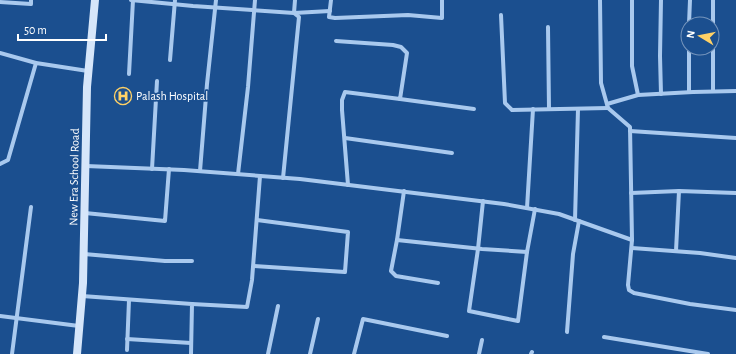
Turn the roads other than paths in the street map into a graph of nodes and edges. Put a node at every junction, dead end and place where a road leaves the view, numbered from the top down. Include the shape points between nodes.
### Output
1 (31, 0) edge
2 (95, 0) edge
3 (132, 0) edge
4 (216, 0) edge
5 (255, 0) edge
6 (295, 0) edge
7 (331, 0) edge
8 (442, 0) edge
9 (600, 0) edge
10 (632, 0) edge
11 (661, 0) edge
12 (690, 0) edge
13 (713, 0) edge
14 (0, 2) edge
15 (174, 2) edge
16 (215, 8) junction
17 (254, 10) junction
18 (330, 11) junction
19 (294, 13) junction
20 (502, 15) dead end
21 (689, 16) edge
22 (548, 27) dead end
23 (336, 41) dead end
24 (0, 53) edge
25 (689, 56) edge
26 (170, 60) dead end
27 (36, 63) junction
28 (88, 71) junction
29 (130, 74) dead end
30 (157, 81) dead end
31 (713, 91) junction
32 (736, 91) edge
33 (689, 92) junction
34 (661, 94) junction
35 (638, 95) junction
36 (400, 100) junction
37 (608, 106) junction
38 (474, 109) dead end
39 (533, 109) junction
40 (549, 109) junction
41 (578, 109) junction
42 (630, 131) junction
43 (345, 138) junction
44 (736, 138) edge
45 (452, 153) dead end
46 (0, 164) edge
47 (86, 166) junction
48 (152, 169) junction
49 (169, 170) junction
50 (200, 171) junction
51 (238, 174) junction
52 (260, 176) junction
53 (283, 178) junction
54 (348, 185) junction
55 (404, 191) junction
56 (679, 191) junction
57 (631, 193) junction
58 (736, 193) edge
59 (484, 201) junction
60 (31, 207) dead end
61 (527, 208) junction
62 (535, 210) junction
63 (85, 213) junction
64 (257, 220) junction
65 (577, 221) junction
66 (397, 240) junction
67 (632, 240) junction
68 (632, 248) junction
69 (478, 249) junction
70 (676, 251) junction
71 (527, 252) junction
72 (84, 254) junction
73 (736, 258) edge
74 (192, 262) dead end
75 (254, 266) junction
76 (438, 284) dead end
77 (82, 296) junction
78 (129, 300) junction
79 (192, 304) junction
80 (278, 306) dead end
81 (736, 310) edge
82 (0, 316) edge
83 (17, 318) junction
84 (318, 319) dead end
85 (79, 326) junction
86 (567, 332) dead end
87 (446, 336) dead end
88 (604, 337) dead end
89 (128, 339) junction
90 (482, 340) dead end
91 (191, 343) junction
92 (127, 350) dead end
93 (12, 354) edge
94 (77, 354) edge
95 (191, 354) edge
96 (268, 354) edge
97 (310, 354) edge
98 (354, 354) edge
99 (479, 354) edge
100 (708, 354) edge

1 - 14 street via 31,4
2 - 28 street, New Era School Road
3 - 15 street
3 - 29 street
4 - 16 street
5 - 17 street
6 - 19 street
7 - 18 street
8 - 18 street via 442,18 335,18 329,17
9 - 37 street via 601,83
10 - 35 street via 632,66
11 - 34 street
12 - 21 street
13 - 31 street
15 - 16 street
15 - 26 street
16 - 17 street
16 - 50 street
17 - 19 street
17 - 51 street
18 - 19 street
19 - 53 street via 299,18
20 - 39 street via 505,102 512,110
22 - 40 street
23 - 36 street via 401,47 407,53
24 - 27 street
25 - 33 street
27 - 28 street
27 - 46 street via 8,160
28 - 47 street, New Era School Road
30 - 48 street
31 - 32 street
31 - 33 street
33 - 34 street
34 - 35 street
35 - 37 street
36 - 38 street
36 - 43 street via 345,92 342,110
37 - 41 street
37 - 42 street via 630,127
39 - 40 street
39 - 61 street
40 - 41 street
41 - 65 street
42 - 44 street
42 - 57 street
43 - 45 street
43 - 54 street
47 - 48 street
47 - 63 street, New Era School Road
48 - 49 street
49 - 50 street
49 - 63 street via 165,221
50 - 51 street
51 - 52 street
52 - 53 street
52 - 64 street
53 - 54 street
54 - 55 street
55 - 59 street
55 - 66 street
56 - 57 street
56 - 58 street
56 - 70 street
57 - 67 street
59 - 61 street
59 - 69 street
60 - 83 street
61 - 62 street
62 - 65 street
62 - 71 street
63 - 72 street, New Era School Road
64 - 75 street
64 - 75 street via 348,232 345,272
65 - 67 street
65 - 86 street
66 - 69 street
66 - 76 street via 392,274
67 - 68 street
68 - 70 street
68 - 81 street via 628,285 629,290 634,293
69 - 71 street
69 - 71 street via 469,311 518,321
70 - 73 street
72 - 74 street
72 - 77 street, New Era School Road
75 - 79 street via 247,307
77 - 78 street
77 - 85 street, New Era School Road
78 - 79 street
78 - 89 street
79 - 91 street
80 - 96 street
82 - 83 street
83 - 85 street
83 - 93 street
84 - 97 street
85 - 94 street, New Era School Road
87 - 98 street via 363,319
88 - 100 street
89 - 91 street
89 - 92 street
90 - 99 street
91 - 95 street

